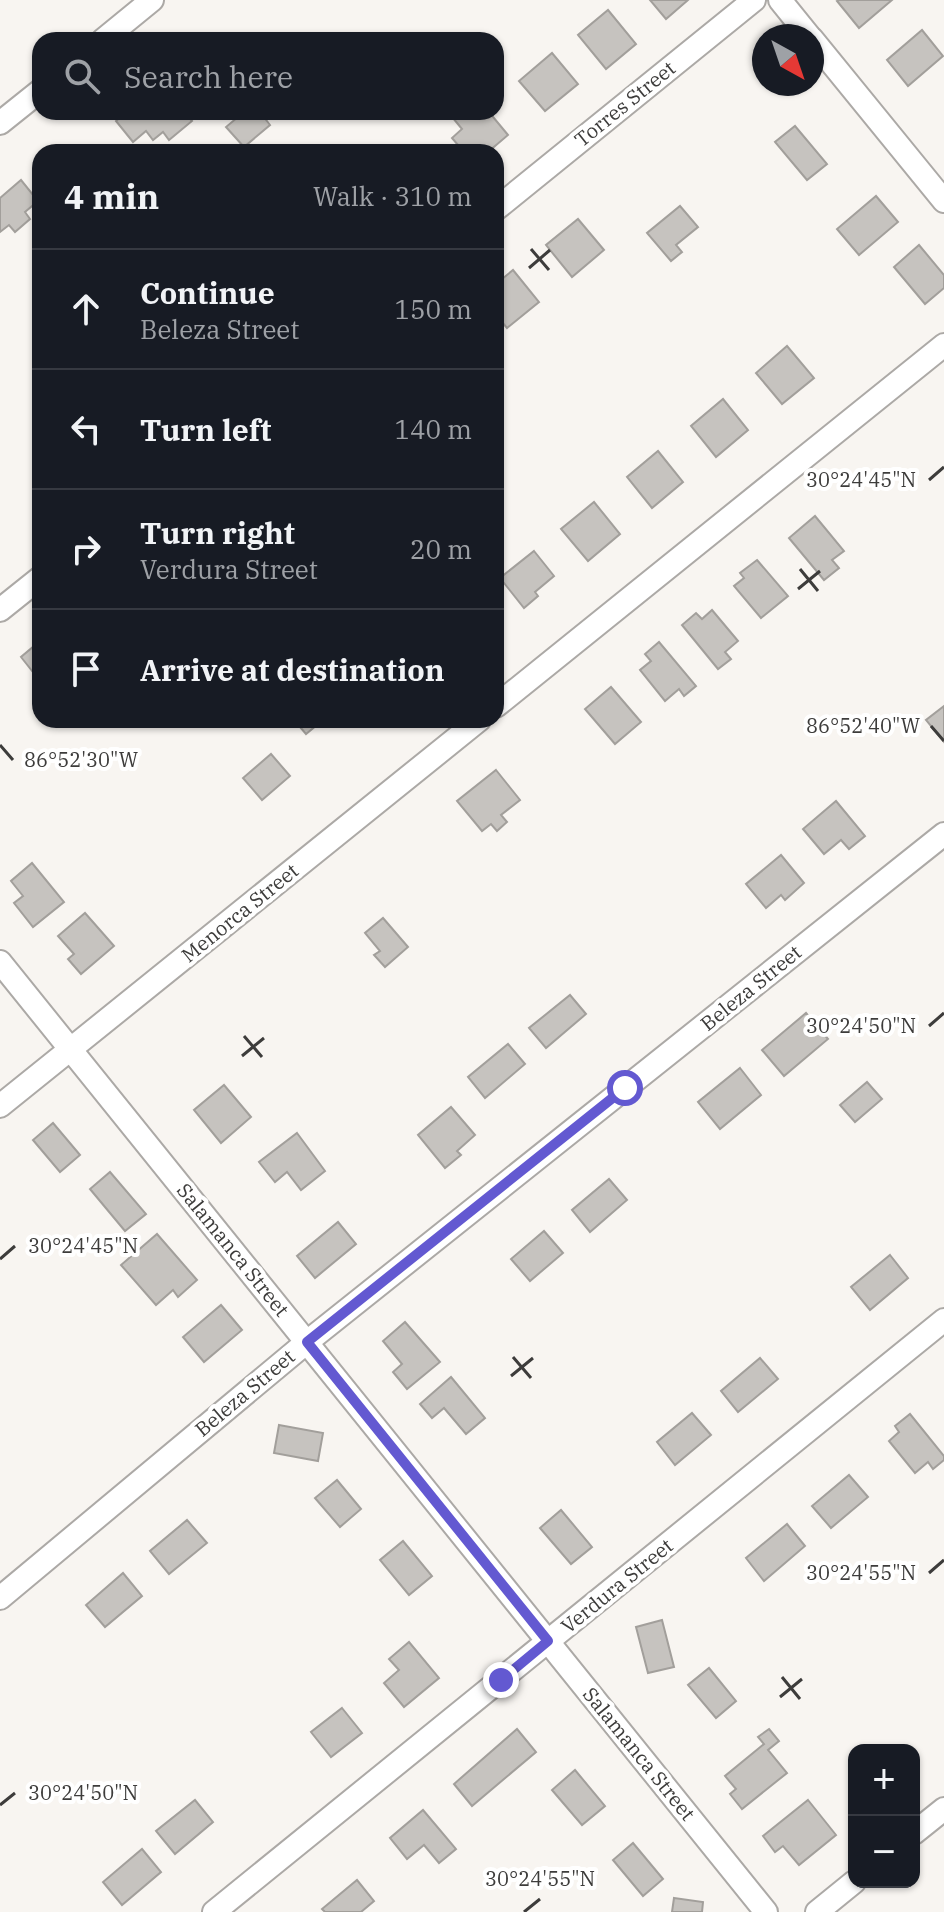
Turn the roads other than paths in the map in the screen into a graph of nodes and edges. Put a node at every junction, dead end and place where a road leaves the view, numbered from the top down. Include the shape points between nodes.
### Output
1 (152, 0) edge
2 (754, 0) edge
3 (780, 0) edge
4 (800, 24) edge
5 (113, 32) edge
6 (824, 54) edge
7 (32, 97) edge
8 (0, 123) edge
9 (944, 201) edge
10 (504, 203) edge
11 (944, 345) edge
12 (32, 584) edge
13 (0, 610) edge
14 (504, 700) edge
15 (469, 728) edge
16 (944, 834) edge
17 (0, 962) edge
18 (70, 1050) junction
19 (0, 1106) edge
20 (944, 1320) edge
21 (307, 1342) junction
22 (0, 1598) edge
23 (548, 1641) junction
24 (944, 1809) edge
25 (920, 1828) edge
26 (848, 1887) edge
27 (214, 1912) edge
28 (766, 1912) edge
29 (817, 1912) edge

1 - 5 street
2 - 10 street, Torres Street
3 - 4 street
6 - 9 street
7 - 8 street
11 - 14 street
12 - 13 street
15 - 18 street, Menorca Street
16 - 21 street, Beleza Street
17 - 18 street, Salamanca Street
18 - 19 street, Menorca Street
18 - 21 street, Salamanca Street
20 - 23 street, Verdura Street
21 - 22 street, Beleza Street
21 - 23 street, Salamanca Street
23 - 27 street, Verdura Street
23 - 28 street, Salamanca Street
24 - 25 street
26 - 29 street

